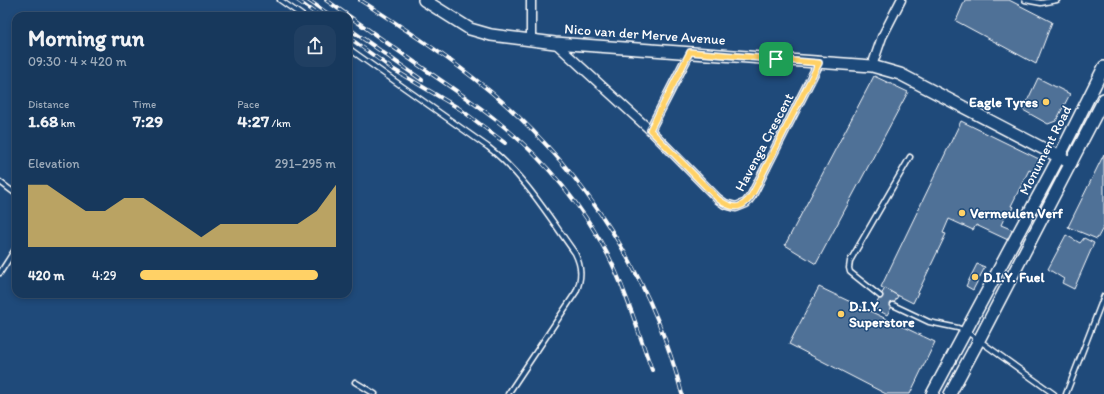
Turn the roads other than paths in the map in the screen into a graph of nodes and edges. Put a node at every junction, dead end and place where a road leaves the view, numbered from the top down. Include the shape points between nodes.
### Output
1 (280, 0) edge
2 (424, 0) edge
3 (531, 0) edge
4 (900, 0) edge
5 (1025, 0) edge
6 (1057, 0) edge
7 (297, 12) edge
8 (531, 40) junction
9 (555, 43) junction
10 (352, 51) edge
11 (690, 52) junction
12 (819, 63) junction
13 (872, 66) junction
14 (1104, 67) edge
15 (1104, 99) edge
16 (650, 130) junction
17 (910, 157) dead end
18 (1059, 157) junction
19 (1071, 164) junction
20 (0, 182) edge
21 (12, 191) edge
22 (12, 254) edge
23 (0, 273) edge
24 (880, 296) dead end
25 (1104, 296) edge
26 (893, 305) dead end
27 (966, 331) junction
28 (979, 340) junction
29 (355, 382) dead end
30 (375, 394) edge
31 (508, 394) edge
32 (932, 394) edge
33 (950, 394) edge
34 (1054, 394) edge
35 (1066, 394) edge

1 - 7 lane
2 - 8 main road, Nico van der Merve Avenue via 476,31
3 - 8 street
4 - 13 street via 882,37
5 - 6 lane via 1041,3
8 - 9 main road, Nico van der Merve Avenue
9 - 11 main road, Nico van der Merve Avenue
9 - 16 street, Havenga Crescent
10 - 31 lane via 506,161 579,261 581,278 576,292
11 - 12 main road, Nico van der Merve Avenue
11 - 16 street
12 - 13 main road, Nico van der Merve Avenue
12 - 16 street, Havenga Crescent via 754,191 742,206 732,207 718,199
13 - 18 main road, Nico van der Merve Avenue via 900,74
14 - 18 main road, Monument Road
15 - 19 main road, Monument Road
17 - 24 lane via 849,265 850,272
18 - 19 main road, Nico van der Merve Avenue
18 - 27 main road, Monument Road
19 - 28 main road, Monument Road
20 - 21 lane
22 - 23 lane
25 - 35 lane
26 - 27 lane via 929,322
27 - 28 lane
27 - 32 main road, Monument Road
28 - 33 main road, Monument Road
28 - 34 lane
29 - 30 lane

